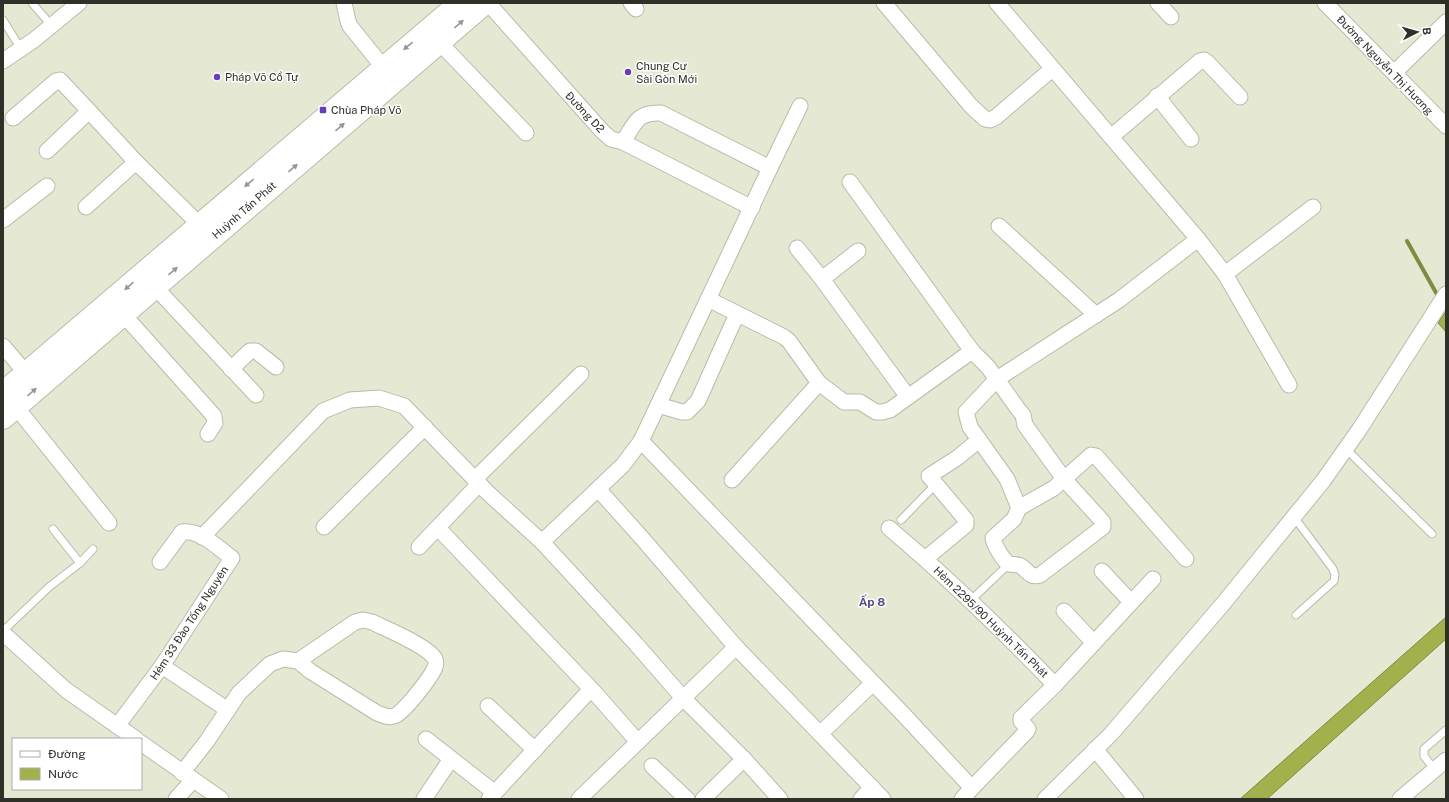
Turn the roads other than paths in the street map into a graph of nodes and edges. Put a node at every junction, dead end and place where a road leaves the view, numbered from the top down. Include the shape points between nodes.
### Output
1 (32, 3) edge
2 (79, 3) edge
3 (344, 3) edge
4 (460, 3) edge
5 (486, 3) edge
6 (997, 3) edge
7 (1158, 3) edge
8 (1325, 3) edge
9 (890, 5) edge
10 (1171, 17) dead end
11 (3, 20) edge
12 (1446, 22) edge
13 (52, 26) junction
14 (439, 42) junction
15 (21, 49) junction
16 (3, 61) edge
17 (383, 68) junction
18 (1052, 69) junction
19 (1394, 72) junction
20 (1157, 96) junction
21 (1240, 97) dead end
22 (800, 106) dead end
23 (89, 111) junction
24 (13, 118) dead end
25 (1446, 126) edge
26 (526, 133) dead end
27 (1111, 136) junction
28 (1191, 139) dead end
29 (623, 142) junction
30 (305, 146) junction
31 (47, 151) dead end
32 (136, 162) junction
33 (770, 168) junction
34 (850, 182) dead end
35 (47, 186) dead end
36 (86, 207) dead end
37 (1313, 207) dead end
38 (752, 208) junction
39 (3, 220) edge
40 (200, 225) junction
41 (999, 226) dead end
42 (1198, 239) junction
43 (797, 248) dead end
44 (858, 251) dead end
45 (1225, 274) junction
46 (822, 279) junction
47 (155, 286) junction
48 (1446, 294) edge
49 (708, 299) junction
50 (123, 314) junction
51 (737, 314) junction
52 (1096, 315) junction
53 (3, 346) edge
54 (972, 351) junction
55 (276, 367) dead end
56 (231, 369) junction
57 (26, 373) junction
58 (582, 374) dead end
59 (997, 379) junction
60 (819, 384) junction
61 (1289, 385) dead end
62 (256, 395) dead end
63 (908, 397) junction
64 (658, 405) junction
65 (7, 406) edge
66 (425, 427) junction
67 (208, 434) dead end
68 (979, 440) junction
69 (641, 441) junction
70 (1346, 449) junction
71 (732, 480) dead end
72 (1064, 480) junction
73 (477, 482) junction
74 (936, 484) junction
75 (598, 489) junction
76 (1019, 508) junction
77 (1294, 517) junction
78 (109, 523) dead end
79 (895, 524) joint
80 (324, 528) dead end
81 (438, 528) junction
82 (53, 529) dead end
83 (1432, 534) dead end
84 (202, 537) junction
85 (542, 542) junction
86 (420, 548) dead end
87 (93, 549) dead end
88 (925, 559) junction
89 (1186, 559) dead end
90 (160, 562) dead end
91 (80, 563) junction
92 (1009, 564) junction
93 (1102, 571) dead end
94 (1153, 579) dead end
95 (970, 601) junction
96 (1131, 602) junction
97 (1064, 611) dead end
98 (1296, 615) dead end
99 (3, 632) edge
100 (1094, 643) junction
101 (736, 647) junction
102 (298, 661) junction
103 (162, 666) junction
104 (873, 683) junction
105 (1055, 685) junction
106 (591, 689) junction
107 (683, 698) junction
108 (488, 706) dead end
109 (228, 710) junction
110 (117, 726) junction
111 (1446, 730) edge
112 (820, 734) junction
113 (135, 738) edge
114 (426, 739) dead end
115 (638, 742) junction
116 (142, 744) edge
117 (1095, 749) junction
118 (535, 750) junction
119 (451, 759) junction
120 (744, 759) junction
121 (1446, 760) edge
122 (652, 766) dead end
123 (1434, 769) junction
124 (187, 776) junction
125 (872, 787) junction
126 (972, 788) junction
127 (492, 796) edge
128 (176, 799) edge
129 (221, 799) edge
130 (424, 799) edge
131 (579, 799) edge
132 (687, 799) edge
133 (703, 799) edge
134 (780, 799) edge
135 (861, 799) edge
136 (883, 799) edge
137 (962, 799) edge
138 (1045, 799) edge
139 (1136, 799) edge
140 (1400, 799) edge

1 - 13 lane
2 - 13 street
3 - 17 street via 350,26
4 -> 17 main road, Huỳnh Tấn Phát
14 -> 5 main road, Huỳnh Tấn Phát
5 - 29 street, Đường D2 via 602,131 611,139
6 - 18 street
7 - 10 street
8 - 19 street, Đường Nguyễn Thị Hương
9 - 18 street via 971,106 985,119 996,117
11 - 15 lane
12 - 19 street
13 - 15 street
14 - 26 street
30 -> 14 main road, Huỳnh Tấn Phát
15 - 16 street
17 - 30 main road, Huỳnh Tấn Phát
18 - 27 street
19 - 25 street, Đường Nguyễn Thị Hương
20 - 21 street via 1204,60
20 - 27 street
20 - 28 street
22 - 33 street
23 - 24 street via 60,80
23 - 31 street
23 - 32 street
27 - 42 street
29 - 33 street via 640,116 650,112 661,113
29 - 38 street, Đường D2
30 -> 40 main road, Huỳnh Tấn Phát
47 -> 30 main road, Huỳnh Tấn Phát
32 - 36 street
32 - 40 street
33 - 38 street
34 - 54 street
35 - 39 street
37 - 45 street
38 - 49 street
40 -> 57 main road, Huỳnh Tấn Phát
41 - 52 street
42 - 45 street
42 - 52 street
43 - 46 street
44 - 46 street
45 - 61 street
46 - 63 street
47 - 50 main road, Huỳnh Tấn Phát
47 - 56 street
48 - 70 street
49 - 51 street
49 - 64 street
65 -> 50 main road, Huỳnh Tấn Phát
50 - 67 street via 214,416 215,423
51 - 60 street via 784,337
51 - 64 street via 698,402 687,412
52 - 59 street
53 - 57 street
54 - 59 street
54 - 63 street
55 - 56 street via 254,350
56 - 62 street
57 - 65 main road, Huỳnh Tấn Phát
58 - 73 street
59 - 68 street via 966,412 970,427
59 - 72 street via 1023,415 1025,425
60 - 63 street via 844,402 860,402 876,412 890,410
60 - 71 street
64 - 69 street
65 - 78 street
66 - 73 street
66 - 80 street
66 - 84 street via 404,406 379,398 350,400 323,411
68 - 74 street via 929,476
68 - 76 street via 1007,479
69 - 75 street
69 - 104 street
70 - 77 street
70 - 83 lane
72 - 76 street
72 - 89 street via 1091,455 1096,456
72 - 92 street via 1103,522 1103,527 1040,575 1030,575 1022,566
73 - 81 street
73 - 85 street
74 - 79 lane
74 - 88 street via 967,522
75 - 85 street
75 - 101 street
76 - 92 street via 1014,519 992,540 1005,562
77 - 98 lane via 1335,575 1334,581
77 - 117 street via 1222,606 1111,734
79 - 88 street, Hẻm 2295/90 Huỳnh Tấn Phát
81 - 86 street
81 - 106 street
82 - 91 lane
84 - 90 street, Hẻm 33 Đào Tống Nguyên via 187,531 182,532
84 - 103 street, Hẻm 33 Đào Tống Nguyên via 232,558
85 - 107 street
87 - 91 lane
88 - 95 street, Hẻm 2295/90 Huỳnh Tấn Phát
91 - 99 lane via 49,587
92 - 95 lane
93 - 96 street
94 - 96 street, Hẻm 2295/90 Huỳnh Tấn Phát
95 - 105 street, Hẻm 2295/90 Huỳnh Tấn Phát
96 - 100 street, Hẻm 2295/90 Huỳnh Tấn Phát
97 - 100 street
99 - 110 street via 66,690
100 - 105 street, Hẻm 2295/90 Huỳnh Tấn Phát
101 - 107 street
101 - 112 street
102 - 102 street via 377,713 386,716 395,716 404,710 436,666 436,659 427,650 372,622 363,620 355,622
102 - 109 street via 283,659 270,664 239,693
103 - 109 street
103 - 110 street, Hẻm 33 Đào Tống Nguyên
104 - 112 street
104 - 126 street
105 - 126 street via 1021,718 1027,731
106 - 115 street
106 - 118 street
107 - 115 street
107 - 120 street
108 - 118 street
109 - 124 street
110 - 113 street
111 - 123 lane via 1424,749 1424,756
112 - 125 street
114 - 119 street
115 - 131 street
116 - 124 street
117 - 138 street
117 - 139 street
118 - 127 street
119 - 127 street
119 - 130 street
120 - 133 street
120 - 134 street
121 - 123 street
122 - 132 street
123 - 140 street
124 - 128 street
124 - 129 street
125 - 135 street
125 - 136 street
126 - 137 street

